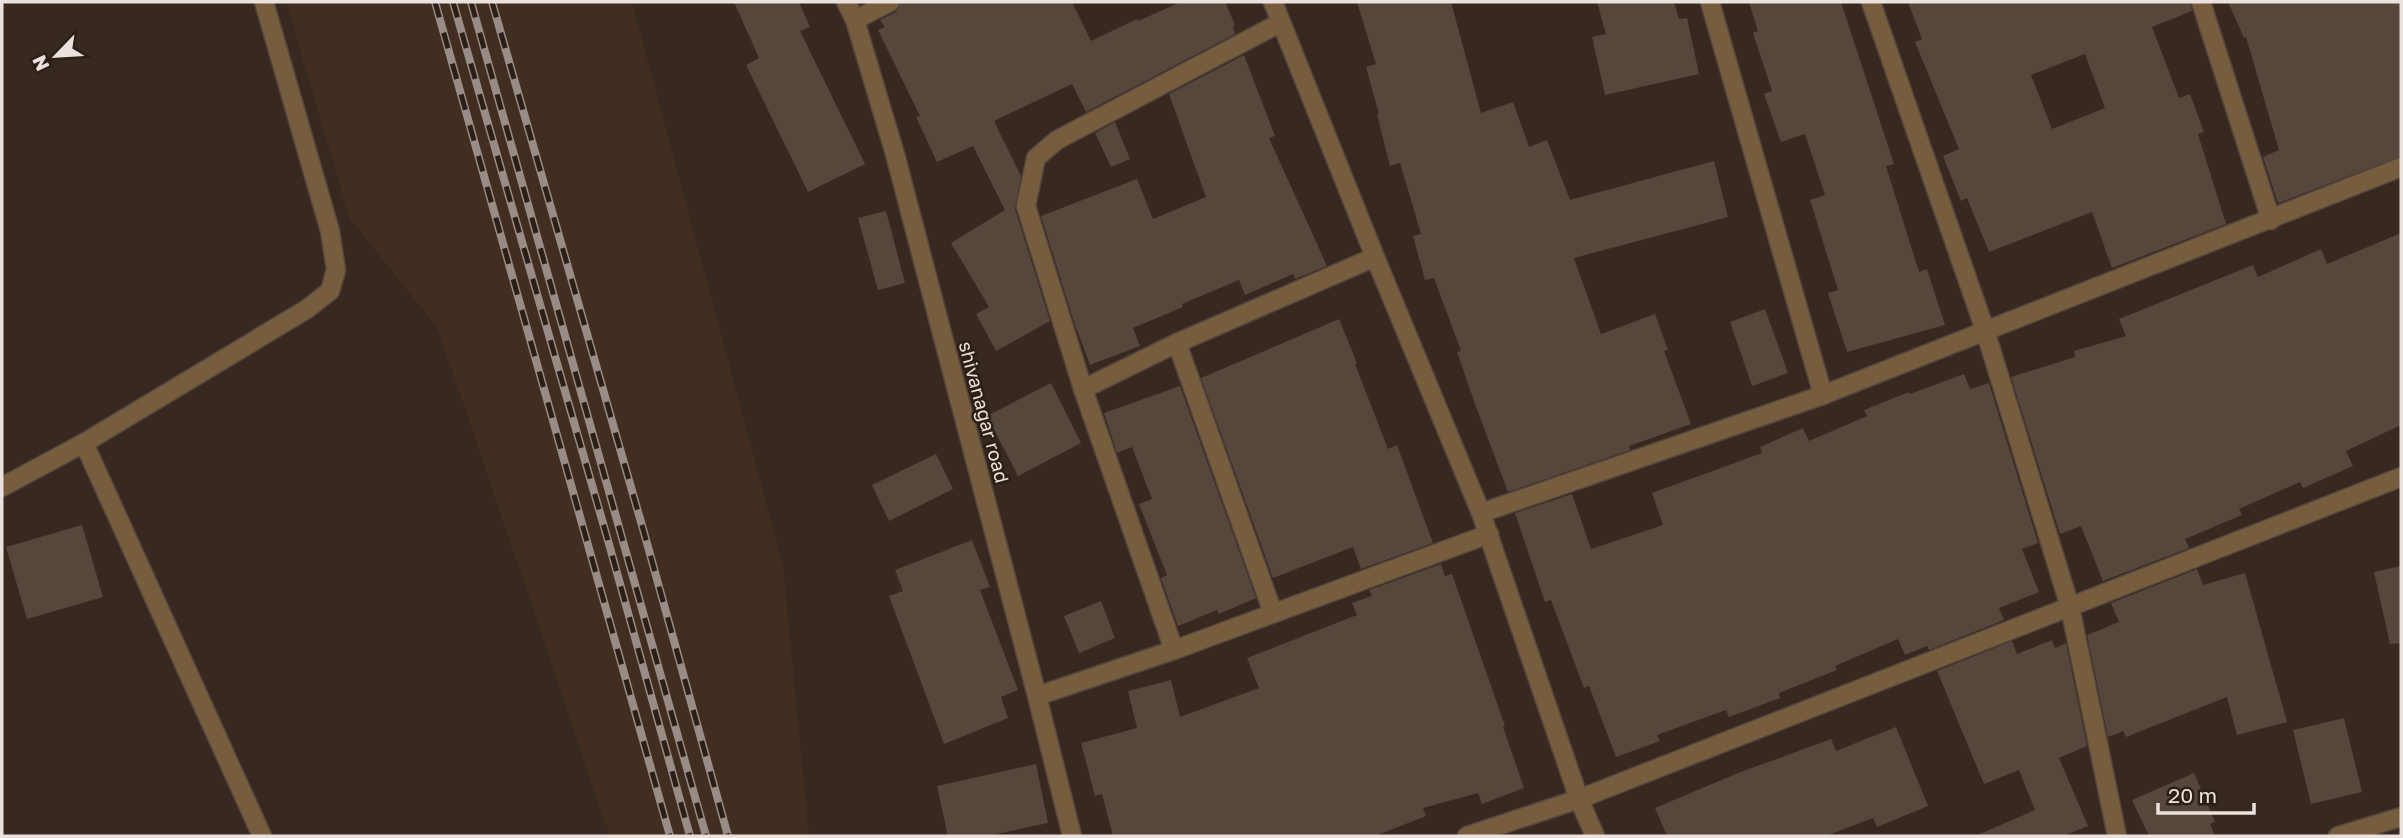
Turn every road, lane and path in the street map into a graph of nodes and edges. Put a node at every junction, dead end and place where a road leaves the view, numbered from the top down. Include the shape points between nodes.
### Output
1 (264, 2) edge
2 (846, 2) edge
3 (890, 2) edge
4 (1273, 2) edge
5 (1710, 2) edge
6 (1871, 2) edge
7 (2201, 2) edge
8 (855, 20) junction
9 (1280, 23) junction
10 (2401, 167) edge
11 (2271, 219) junction
12 (1375, 257) junction
13 (1985, 330) junction
14 (1177, 343) junction
15 (1083, 389) junction
16 (1823, 395) junction
17 (84, 443) junction
18 (2401, 477) edge
19 (2, 487) edge
20 (1481, 513) junction
21 (1489, 534) junction
22 (2070, 607) junction
23 (1273, 613) junction
24 (1174, 650) junction
25 (1037, 696) junction
26 (1579, 799) junction
27 (2401, 817) edge
28 (262, 836) edge
29 (1072, 836) edge
30 (1467, 836) edge
31 (1595, 836) edge
32 (2117, 836) edge
33 (2338, 836) edge

1 - 17 street via 330,231 337,270 330,291
2 - 8 street, shivanagar road
3 - 8 street
4 - 9 street
5 - 16 street
6 - 13 street
7 - 11 street
8 - 25 street, shivanagar road via 895,154
9 - 12 street
9 - 15 street via 1057,140 1036,158 1026,206
10 - 11 street
11 - 13 street
12 - 14 street
12 - 20 street
13 - 16 street
13 - 22 street
14 - 15 street
14 - 23 street
15 - 24 street
16 - 20 street
17 - 19 street
17 - 28 street
18 - 22 street
20 - 21 street
21 - 23 street
21 - 26 street
22 - 26 street
22 - 32 street
23 - 24 street
24 - 25 street
25 - 29 street, shivanagar road
26 - 30 street
26 - 31 street
27 - 33 street

